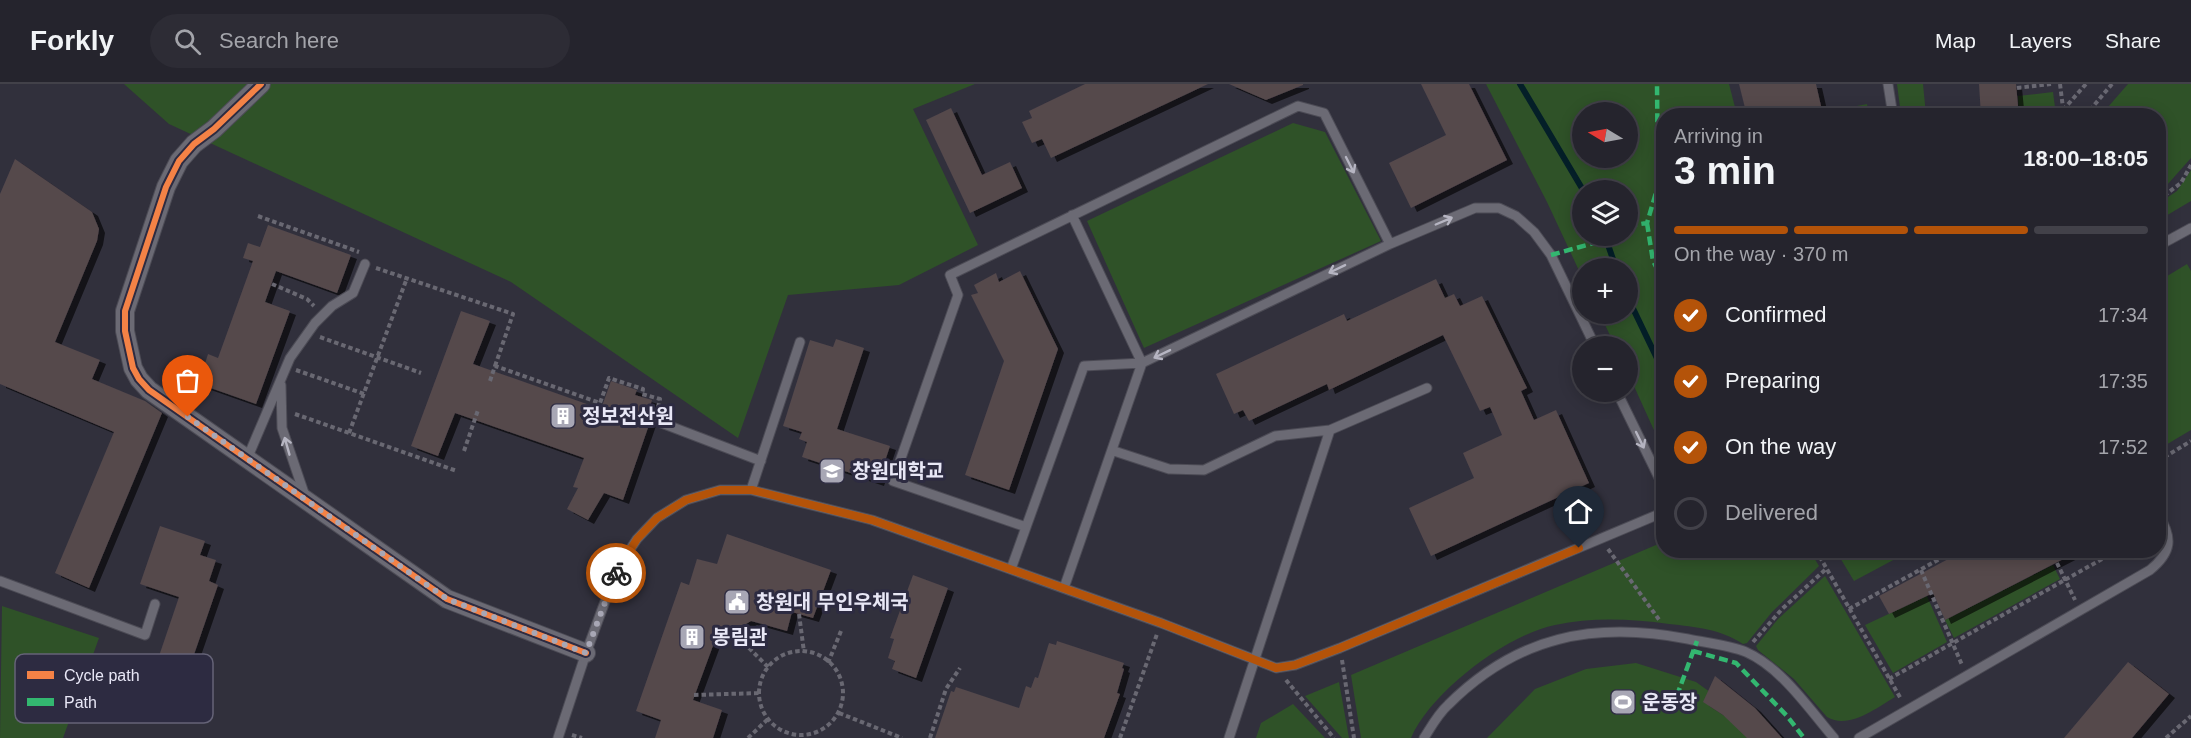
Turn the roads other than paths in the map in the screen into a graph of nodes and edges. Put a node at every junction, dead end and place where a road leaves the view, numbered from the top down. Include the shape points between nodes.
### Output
1 (261, 84) edge
2 (1888, 84) edge
3 (1892, 108) edge
4 (1072, 214) junction
5 (2191, 228) edge
6 (2166, 242) edge
7 (1390, 244) junction
8 (365, 264) road end
9 (1590, 336) edge
10 (800, 342) dead end
11 (1142, 363) junction
12 (281, 378) junction
13 (1427, 388) dead end
14 (1622, 402) edge
15 (657, 419) road end
16 (1330, 430) junction
17 (1114, 451) junction
18 (247, 459) junction
19 (761, 461) junction
20 (1656, 472) edge
21 (752, 490) junction
22 (307, 501) junction
23 (1656, 515) edge
24 (1026, 527) junction
25 (2166, 534) edge
26 (2166, 552) edge
27 (2164, 558) edge
28 (1011, 569) junction
29 (0, 581) edge
30 (1064, 588) junction
31 (155, 604) dead end
32 (586, 653) junction
33 (1255, 662) junction
34 (558, 738) edge
35 (1229, 738) edge
36 (1424, 738) edge
37 (1834, 738) edge
38 (1859, 738) edge

1 - 18 street via 179,161 166,187 125,311 128,351 139,379
2 - 3 lane
4 -> 7 lane via 1298,106 1324,113
4 - 11 lane
4 - 24 lane via 950,275 958,295 893,482
5 - 6 lane
7 -> 9 lane via 1475,208 1498,208 1516,216 1551,255
7 -> 11 lane
8 - 12 lane via 353,293 307,332
10 - 19 lane
11 - 17 lane
11 - 24 lane via 1084,366
12 - 18 lane
22 -> 12 lane via 289,454 280,408
13 - 16 lane
14 -> 20 lane
15 - 19 lane
16 - 17 lane via 1275,436 1212,468 1194,471 1169,469
16 - 33 lane
17 - 30 lane
18 - 22 street
19 - 21 lane
21 - 28 lane via 872,520
21 - 32 lane via 720,490 686,500 657,518 617,569
22 - 32 street via 447,599
23 - 33 lane via 1295,665 1276,668
24 - 28 lane
25 - 26 lane via 2169,542
27 - 38 lane via 2150,570
28 - 30 lane
29 - 31 lane via 145,635
30 - 33 lane
32 - 34 lane
33 - 35 lane
36 - 37 lane via 1447,706 1485,674 1527,649 1563,636 1598,632 1671,636 1745,652 1783,680

